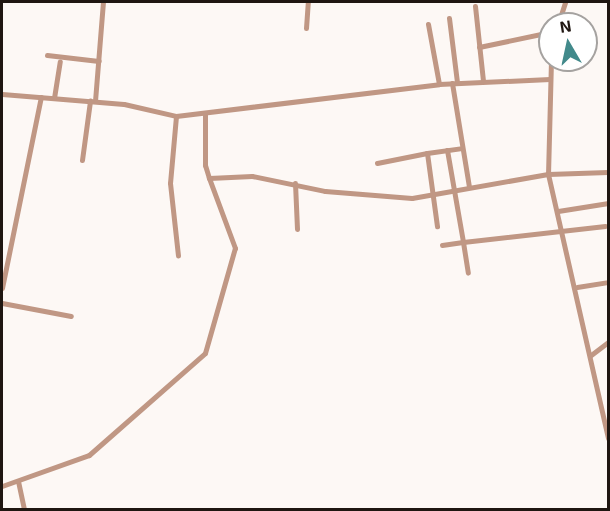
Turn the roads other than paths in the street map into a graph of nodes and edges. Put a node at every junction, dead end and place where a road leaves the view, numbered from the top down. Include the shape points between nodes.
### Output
1 (102, 2) edge
2 (308, 2) edge
3 (475, 6) dead end
4 (448, 18) dead end
5 (428, 24) dead end
6 (306, 28) dead end
7 (538, 35) edge
8 (479, 47) junction
9 (47, 55) dead end
10 (60, 60) dead end
11 (99, 61) junction
12 (550, 72) edge
13 (550, 80) junction
14 (483, 81) junction
15 (454, 82) junction
16 (439, 84) junction
17 (2, 94) edge
18 (41, 97) junction
19 (54, 99) junction
20 (92, 101) junction
21 (204, 113) junction
22 (176, 116) junction
23 (462, 148) junction
24 (447, 150) junction
25 (426, 153) junction
26 (82, 160) dead end
27 (377, 163) dead end
28 (608, 172) edge
29 (548, 174) junction
30 (209, 178) junction
31 (295, 183) junction
32 (469, 187) junction
33 (452, 190) junction
34 (433, 194) junction
35 (609, 203) edge
36 (558, 211) junction
37 (438, 226) dead end
38 (605, 226) dead end
39 (297, 229) dead end
40 (562, 231) junction
41 (463, 242) junction
42 (442, 245) dead end
43 (178, 256) dead end
44 (468, 273) dead end
45 (609, 282) edge
46 (577, 287) junction
47 (2, 288) edge
48 (2, 303) edge
49 (71, 316) dead end
50 (609, 342) edge
51 (591, 355) junction
52 (609, 438) edge
53 (18, 481) junction
54 (2, 486) edge
55 (24, 510) edge

1 - 11 street
2 - 6 street
3 - 8 street
4 - 15 street
5 - 16 street
7 - 8 street
8 - 14 street
9 - 11 street
10 - 19 street
11 - 20 street
12 - 13 street
13 - 14 street
13 - 29 street
14 - 15 street
15 - 16 street
15 - 23 street
16 - 21 street
17 - 18 street
18 - 19 street
18 - 47 street
19 - 20 street
20 - 22 street
20 - 26 street
21 - 22 street
21 - 30 street
22 - 43 street via 170,183
23 - 24 street
23 - 32 street
24 - 25 street
24 - 33 street
25 - 27 street
25 - 34 street
28 - 29 street
29 - 32 street
29 - 36 street
30 - 31 street via 252,176
30 - 53 street via 236,248 205,353 89,455
31 - 34 street via 325,191 406,198
31 - 39 street
32 - 33 street
33 - 34 street
33 - 41 street
34 - 37 street
35 - 36 street
36 - 40 street
38 - 40 street
40 - 41 street
40 - 46 street
41 - 42 street
41 - 44 street
45 - 46 street
46 - 51 street
48 - 49 street
50 - 51 street
51 - 52 street
53 - 54 street
53 - 55 street

